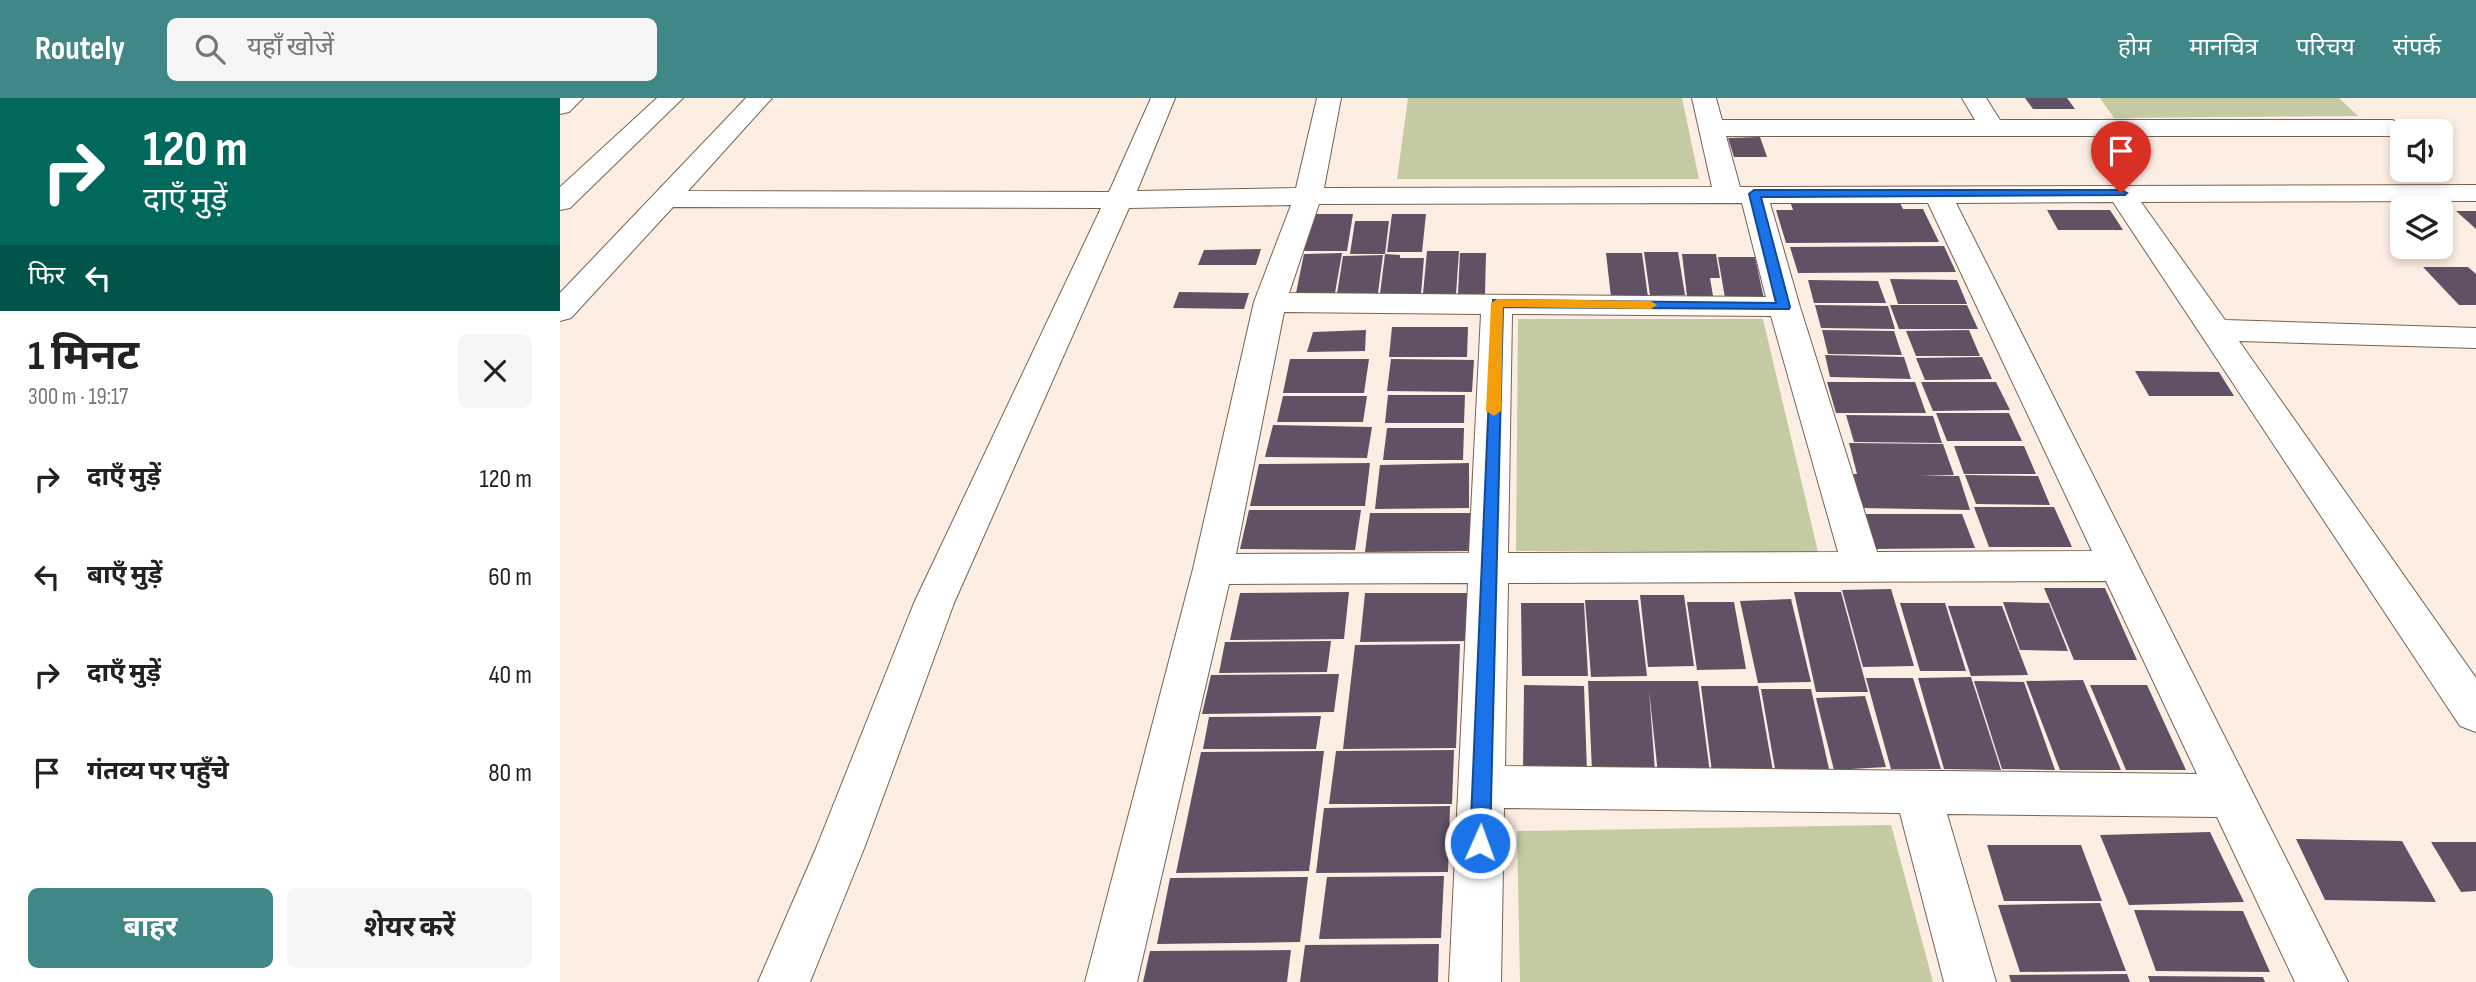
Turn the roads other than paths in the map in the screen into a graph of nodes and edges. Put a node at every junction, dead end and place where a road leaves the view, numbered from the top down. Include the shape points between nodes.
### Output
1 (571, 98) edge
2 (638, 98) edge
3 (671, 98) edge
4 (760, 98) edge
5 (1163, 98) edge
6 (1329, 98) edge
7 (1704, 98) edge
8 (1974, 98) edge
9 (2368, 106) dead end
10 (560, 107) edge
11 (2390, 126) edge
12 (1712, 128) junction
13 (1992, 128) junction
14 (2390, 133) edge
15 (560, 169) edge
16 (2453, 181) edge
17 (2121, 193) junction
18 (2470, 193) edge
19 (1741, 194) junction
20 (1938, 194) junction
21 (1308, 196) junction
22 (667, 199) junction
23 (1119, 201) junction
24 (560, 202) edge
25 (1270, 302) junction
26 (1497, 303) junction
27 (1784, 307) junction
28 (560, 312) edge
29 (2214, 330) junction
30 (2476, 338) edge
31 (1861, 566) junction
32 (2120, 566) junction
33 (1213, 569) junction
34 (1488, 569) junction
35 (2476, 713) edge
36 (1482, 787) junction
37 (1918, 792) junction
38 (2231, 796) junction
39 (784, 982) edge
40 (1111, 982) edge
41 (1475, 982) edge
42 (1970, 982) edge
43 (2322, 982) edge

1 - 10 street
2 - 15 street
3 - 24 street
4 - 22 street
5 - 23 street
6 - 21 street
7 - 12 street
8 - 13 street
9 - 11 street
12 - 13 street via 1864,118
12 - 19 street
13 - 14 street via 2096,118
16 - 18 street
17 - 18 street
17 - 20 street
17 - 29 street
19 - 20 street
19 - 21 street
19 - 27 street
20 - 32 street
21 - 23 street
21 - 25 street
22 - 23 street
22 - 28 street
23 - 39 street via 934,603 842,846
25 - 26 street
25 - 33 street
26 - 27 street
26 - 34 street
27 - 31 street
29 - 30 street
29 - 35 street
31 - 32 street
31 - 34 street
32 - 38 street
33 - 34 street
33 - 40 street
34 - 36 street
36 - 37 street
36 - 41 street
37 - 38 street
37 - 42 street
38 - 43 street

